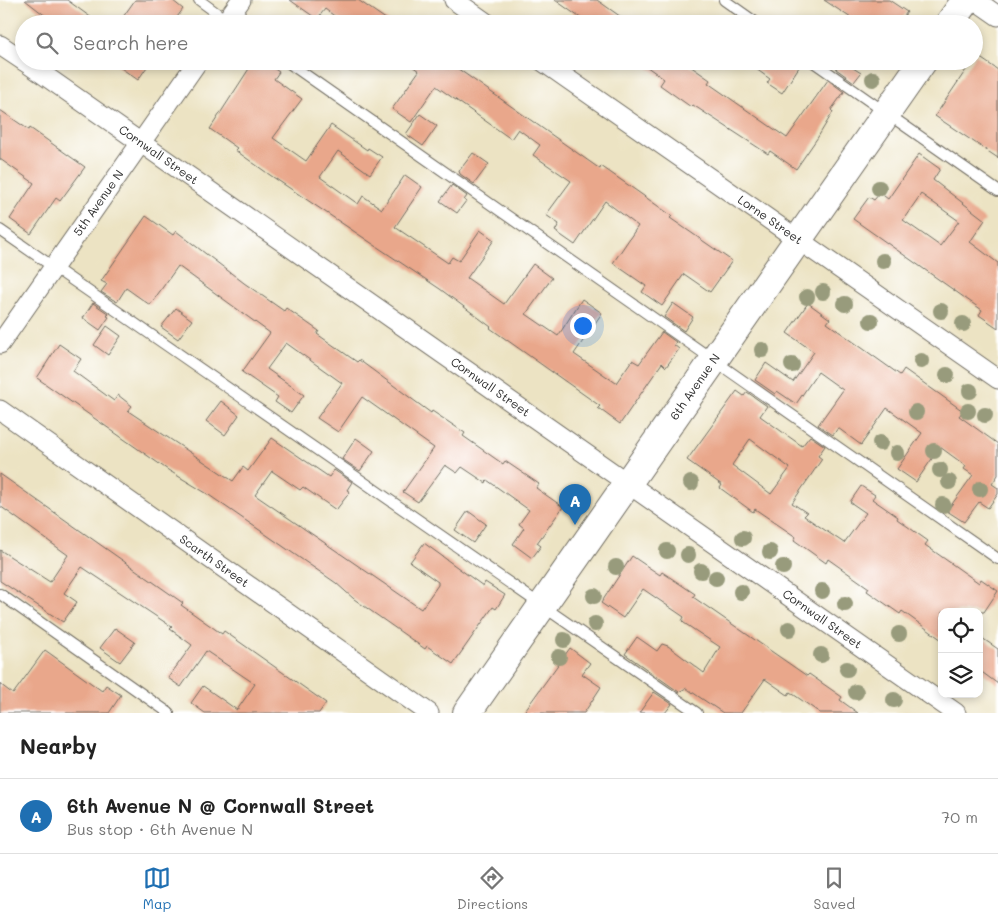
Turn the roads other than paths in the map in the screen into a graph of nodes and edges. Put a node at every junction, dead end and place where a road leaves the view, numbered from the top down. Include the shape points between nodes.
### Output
1 (199, 0) edge
2 (241, 0) edge
3 (454, 0) edge
4 (724, 0) edge
5 (966, 0) edge
6 (975, 0) edge
7 (218, 15) edge
8 (233, 15) edge
9 (475, 15) edge
10 (745, 15) edge
11 (955, 15) edge
12 (998, 16) edge
13 (0, 44) edge
14 (15, 55) edge
15 (37, 70) edge
16 (192, 70) edge
17 (299, 70) edge
18 (555, 70) edge
19 (825, 70) edge
20 (917, 70) edge
21 (886, 114) junction
22 (141, 143) junction
23 (998, 191) edge
24 (0, 230) edge
25 (798, 240) junction
26 (54, 267) junction
27 (0, 344) edge
28 (713, 361) junction
29 (998, 379) edge
30 (0, 410) edge
31 (627, 484) junction
32 (998, 559) edge
33 (0, 594) edge
34 (543, 604) junction
35 (169, 713) edge
36 (429, 713) edge
37 (467, 713) edge
38 (697, 713) edge
39 (956, 713) edge

1 - 7 lane
2 - 8 street
3 - 9 street
4 - 10 lane
5 - 11 street
6 - 12 street
13 - 14 street, Cornwall Street
15 - 22 street, Cornwall Street
16 - 22 street, 5th Avenue N
17 - 28 lane
18 - 25 street, Lorne Street
19 - 21 lane
20 - 21 street, 6th Avenue N
21 - 23 lane
21 - 25 street, 6th Avenue N
22 - 26 street, 5th Avenue N
22 - 31 street, Cornwall Street
24 - 26 lane
25 - 28 street, 6th Avenue N
25 - 29 street, Lorne Street
26 - 27 street, 5th Avenue N
26 - 34 lane
28 - 31 street, 6th Avenue N
28 - 32 lane
30 - 36 street, Scarth Street
31 - 34 street, 6th Avenue N
31 - 39 street, Cornwall Street
33 - 35 lane
34 - 37 street, 6th Avenue N
34 - 38 lane

